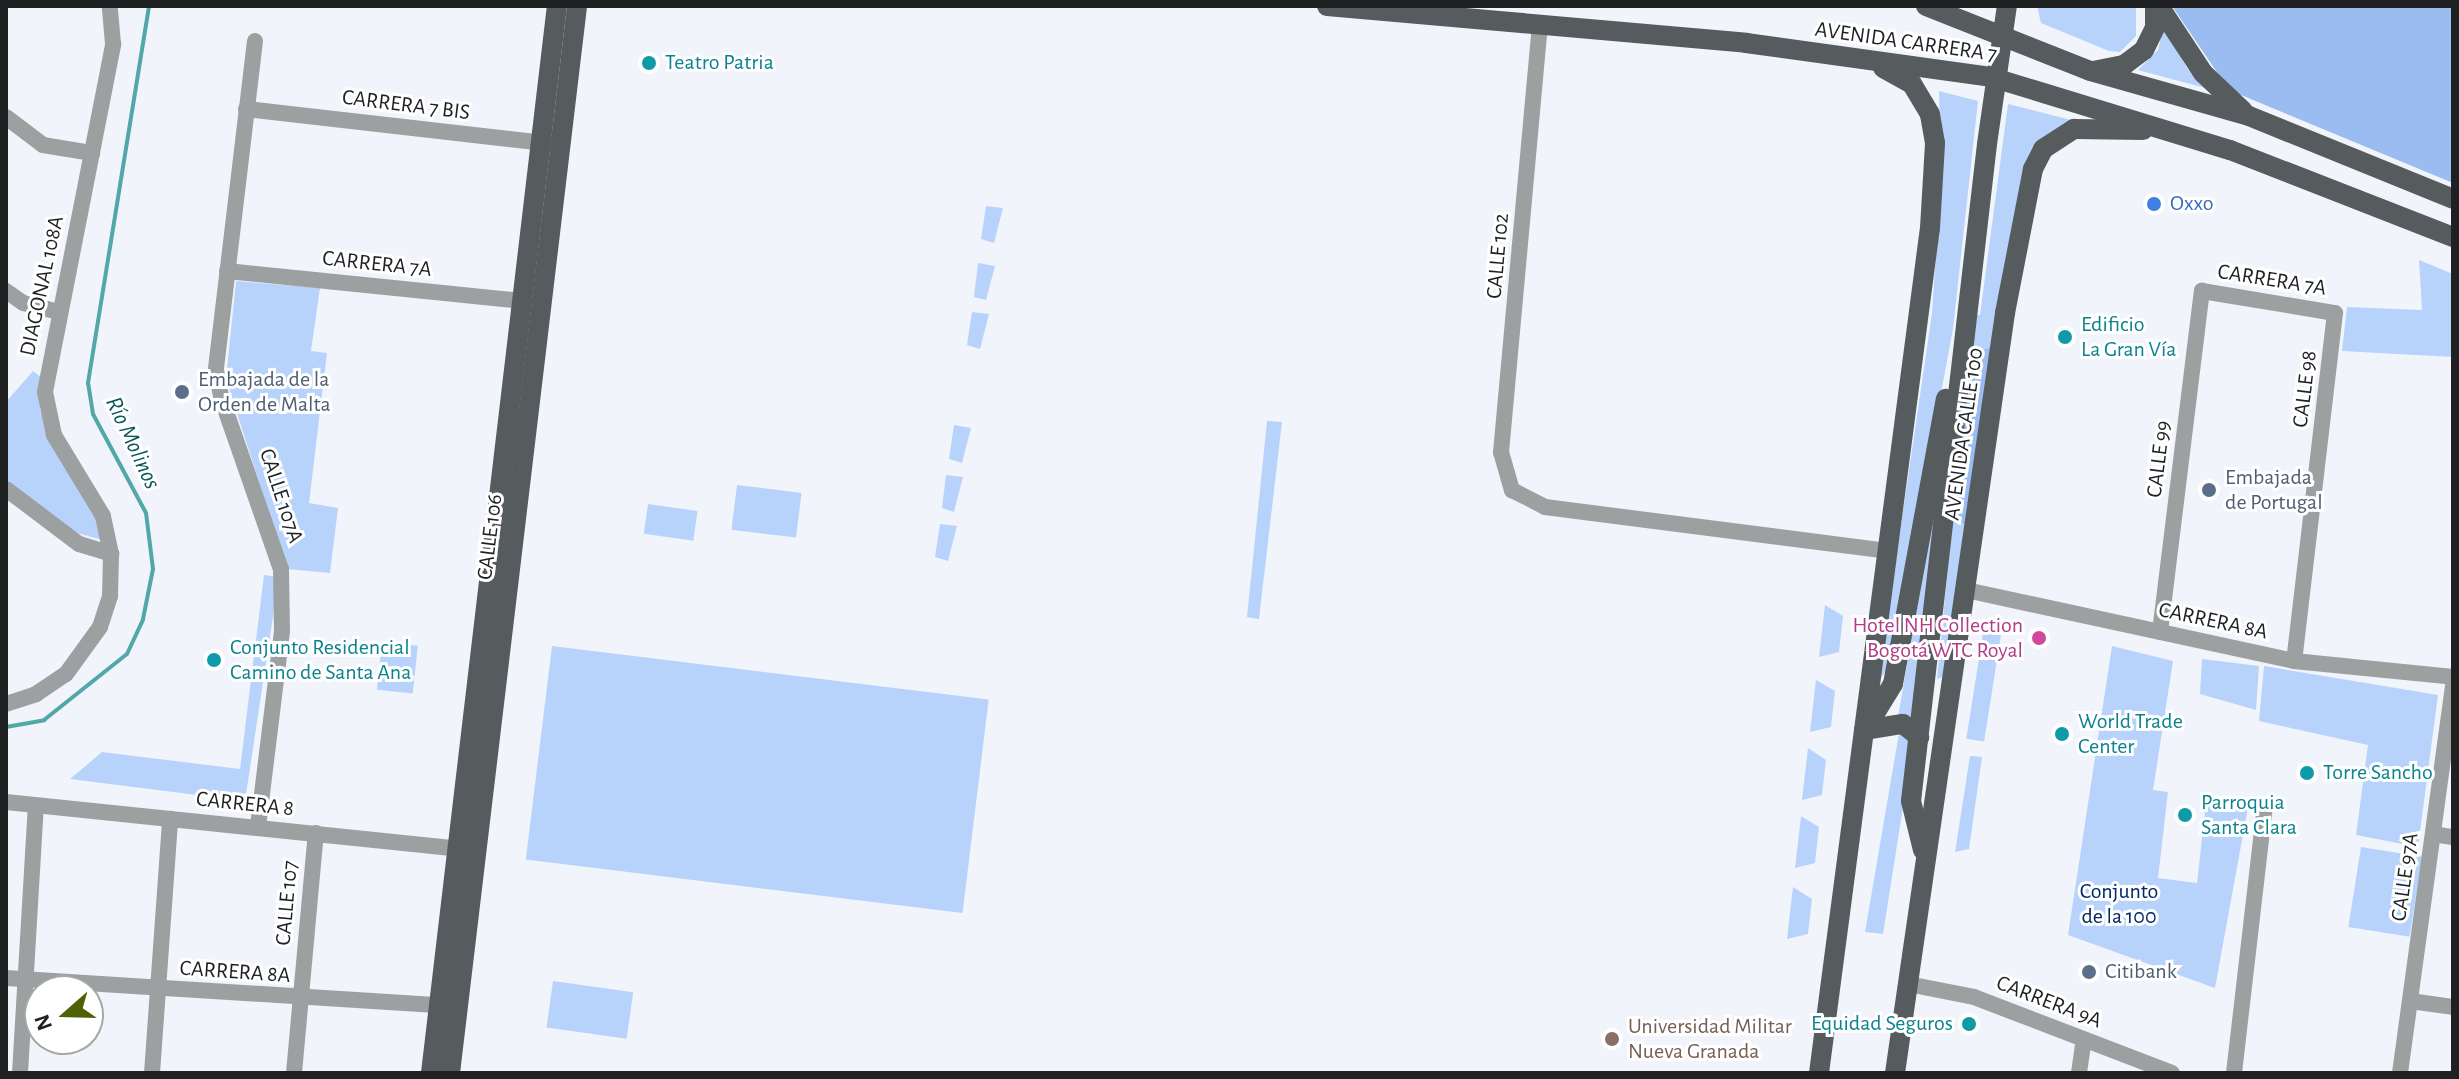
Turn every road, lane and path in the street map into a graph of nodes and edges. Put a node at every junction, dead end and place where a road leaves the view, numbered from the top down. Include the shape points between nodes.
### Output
1 (110, 6) edge
2 (557, 6) edge
3 (577, 6) edge
4 (1327, 6) edge
5 (1926, 6) edge
6 (2007, 6) edge
7 (2157, 6) edge
8 (1540, 24) junction
9 (255, 41) dead end
10 (1864, 60) junction
11 (2090, 71) junction
12 (246, 109) junction
13 (2249, 116) junction
14 (6, 117) edge
15 (2169, 131) junction
16 (550, 144) junction
17 (92, 153) junction
18 (2453, 199) edge
19 (2453, 237) edge
20 (227, 271) junction
21 (6, 291) edge
22 (2202, 291) joint
23 (522, 301) junction
24 (1965, 309) junction
25 (59, 312) junction
26 (2335, 313) joint
27 (6, 489) edge
28 (1889, 551) junction
29 (111, 554) junction
30 (1966, 590) junction
31 (2160, 632) junction
32 (2294, 661) junction
33 (2453, 677) edge
34 (2453, 687) edge
35 (1925, 690) junction
36 (6, 704) edge
37 (1945, 729) junction
38 (1864, 730) junction
39 (1919, 737) junction
40 (6, 802) edge
41 (36, 805) junction
42 (2264, 812) dead end
43 (170, 819) junction
44 (258, 827) junction
45 (316, 833) junction
46 (2433, 834) junction
47 (2453, 837) edge
48 (467, 852) junction
49 (1926, 862) junction
50 (27, 975) edge
51 (104, 984) edge
52 (1908, 984) junction
53 (158, 988) junction
54 (301, 998) junction
55 (459, 1001) junction
56 (2410, 1001) junction
57 (2453, 1007) edge
58 (439, 1008) junction
59 (24, 1019) edge
60 (2084, 1039) junction
61 (20, 1073) edge
62 (152, 1073) edge
63 (294, 1073) edge
64 (431, 1073) edge
65 (450, 1073) edge
66 (1819, 1073) edge
67 (1895, 1073) edge
68 (2079, 1073) edge
69 (2172, 1073) edge
70 (2234, 1073) edge
71 (2400, 1073) edge

1 - 17 street, DIAGONAL 108A via 113,44
2 - 16 main road, CALLE 106
3 - 16 main road, CALLE 106
4 - 8 main road, AVENIDA CARRERA 7
5 - 11 main road, AVENIDA CARRERA 7
6 - 24 main road, AVENIDA CALLE 100, bridge
7 - 11 main road via 2155,27 2144,50 2124,65
7 - 13 main road via 2203,73
8 - 10 main road, AVENIDA CARRERA 7
8 - 28 street, CALLE 102 via 1501,452 1512,490 1545,507
9 - 12 street, CALLE 107A
10 - 15 main road, AVENIDA CARRERA 7 via 1991,77
10 - 28 main road, AVENIDA CALLE 100 via 1920,92 1935,143 1924,300
11 - 13 main road, AVENIDA CARRERA 7
12 - 16 street, CARRERA 7 BIS
12 - 20 street, CALLE 107A
13 - 18 main road, AVENIDA CARRERA 7
14 - 17 street via 43,145
15 - 19 main road, AVENIDA CARRERA 7
15 - 30 main road, AVENIDA CALLE 100 via 2084,127 2051,141 2037,158 2005,313
16 - 23 main road, CALLE 106
16 - 48 main road, CALLE 106
17 - 25 street, DIAGONAL 108A
20 - 23 street, CARRERA 7A
20 - 44 street, CALLE 107A via 219,385 281,569 282,631
21 - 25 street via 23,303
22 - 26 street, CARRERA 7A
22 - 31 street, CALLE 99
23 - 48 main road, CALLE 106
24 - 35 main road, AVENIDA CALLE 100
24 - 38 main road, AVENIDA CALLE 100 via 1893,684
25 - 29 street, DIAGONAL 108A via 47,371 46,413 65,455 94,494
26 - 32 street, CALLE 98
27 - 29 street via 79,544
28 - 38 main road, AVENIDA CALLE 100
29 - 36 street, DIAGONAL 108A via 110,596 86,651 66,674 36,694
30 - 31 street, CARRERA 8A
30 - 37 main road, AVENIDA CALLE 100
31 - 32 street, CARRERA 8A
32 - 33 street, CARRERA 8A
34 - 46 street, CALLE 97A
35 - 37 main road
35 - 39 main road, AVENIDA CALLE 100
37 - 49 main road, AVENIDA CALLE 100
38 - 39 main road via 1903,724
38 - 66 main road, AVENIDA CALLE 100
39 - 49 main road, AVENIDA CALLE 100 via 1911,801
40 - 41 street, CARRERA 8
41 - 43 street, CARRERA 8
41 - 50 street
42 - 70 street
43 - 44 street, CARRERA 8
43 - 53 street
44 - 45 street, CARRERA 8
45 - 48 street, CARRERA 8
45 - 54 street, CALLE 107
46 - 47 street
46 - 56 street, CALLE 97A
48 - 55 main road, CALLE 106
48 - 58 main road, CALLE 106
49 - 52 main road, AVENIDA CALLE 100
51 - 53 street, CARRERA 8A
52 - 60 street, CARRERA 9A via 1974,997
52 - 67 main road, AVENIDA CALLE 100
53 - 54 street, CARRERA 8A
53 - 62 street
54 - 58 street, CARRERA 8A
54 - 63 street, CALLE 107
55 - 58 street, CARRERA 8A
55 - 65 main road, CALLE 106
56 - 57 street
56 - 71 street, CALLE 97A
58 - 64 main road, CALLE 106
59 - 61 street
60 - 68 street
60 - 69 street, CARRERA 9A

